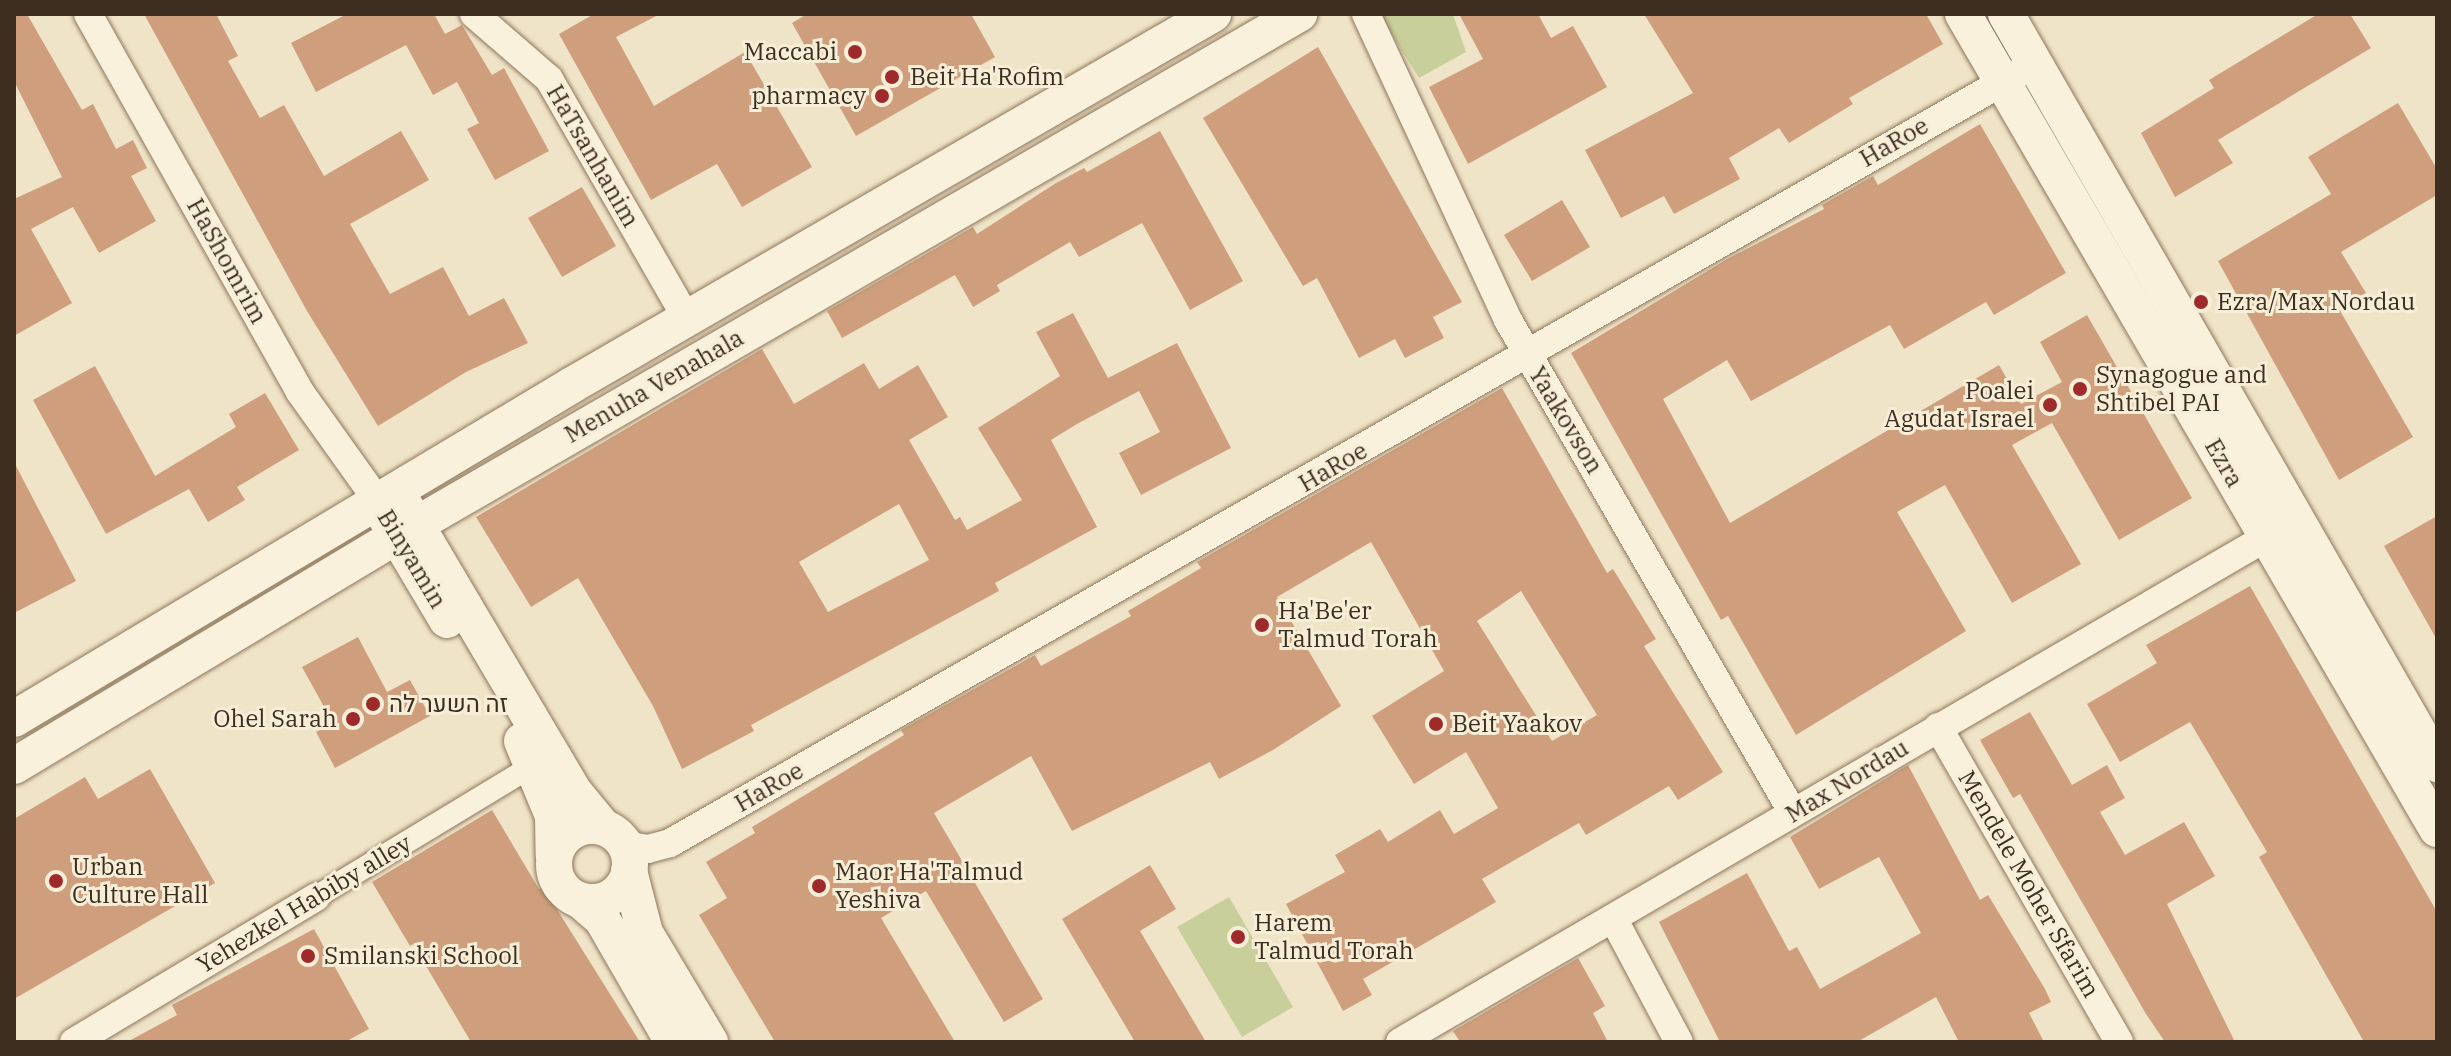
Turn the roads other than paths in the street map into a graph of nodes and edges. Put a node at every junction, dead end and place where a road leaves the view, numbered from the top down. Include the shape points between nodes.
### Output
1 (88, 14) edge
2 (474, 14) edge
3 (1213, 14) edge
4 (1299, 14) edge
5 (1366, 14) edge
6 (1963, 14) edge
7 (2006, 14) edge
8 (2035, 66) junction
9 (2000, 80) junction
10 (687, 319) junction
11 (1528, 357) junction
12 (377, 500) junction
13 (2281, 528) junction
14 (407, 529) junction
15 (14, 719) edge
16 (1938, 727) junction
17 (2437, 764) edge
18 (534, 765) junction
19 (14, 766) edge
20 (1793, 813) junction
21 (2437, 829) edge
22 (619, 848) junction
23 (554, 855) junction
24 (316, 897) joint
25 (580, 900) junction
26 (1613, 918) junction
27 (74, 1042) edge
28 (673, 1042) edge
29 (710, 1042) edge
30 (1400, 1042) edge
31 (1679, 1042) edge
32 (2119, 1042) edge

1 - 12 street, HaShomrim via 300,392
2 - 10 street, HaTsanhanim via 549,79
3 - 10 street, Menuha Venahala
4 - 14 street, Menuha Venahala
5 - 11 street, Yaakovson via 1473,251
6 - 9 street, Ezra
7 - 8 street, Ezra
8 - 9 street, HaRoe
8 - 13 street, Ezra
9 - 11 street, HaRoe
9 - 13 street, Ezra
10 - 12 street, Menuha Venahala
11 - 20 street, Yaakovson
11 - 22 street, HaRoe via 670,843
12 - 14 street, Binyamin
12 - 15 street, Menuha Venahala
13 - 16 street, Max Nordau
13 - 17 street, Ezra
13 - 21 street, Ezra
14 - 18 street, Binyamin
14 - 19 street, Menuha Venahala
14 - 22 street, Binyamin via 575,793
16 - 20 street, Max Nordau
16 - 32 street, Mendele Moher Sfarim
18 - 23 street, Binyamin via 553,816
18 - 24 street, Yehezkel Habiby alley
20 - 26 street, Max Nordau
22 - 23 street via 578,827 559,843
22 - 25 street via 625,883 605,900
22 - 29 street, Binyamin via 645,933
23 - 25 street via 561,887
24 - 27 street, Yehezkel Habiby alley
25 - 28 street via 602,919
26 - 30 street, Max Nordau
26 - 31 street

